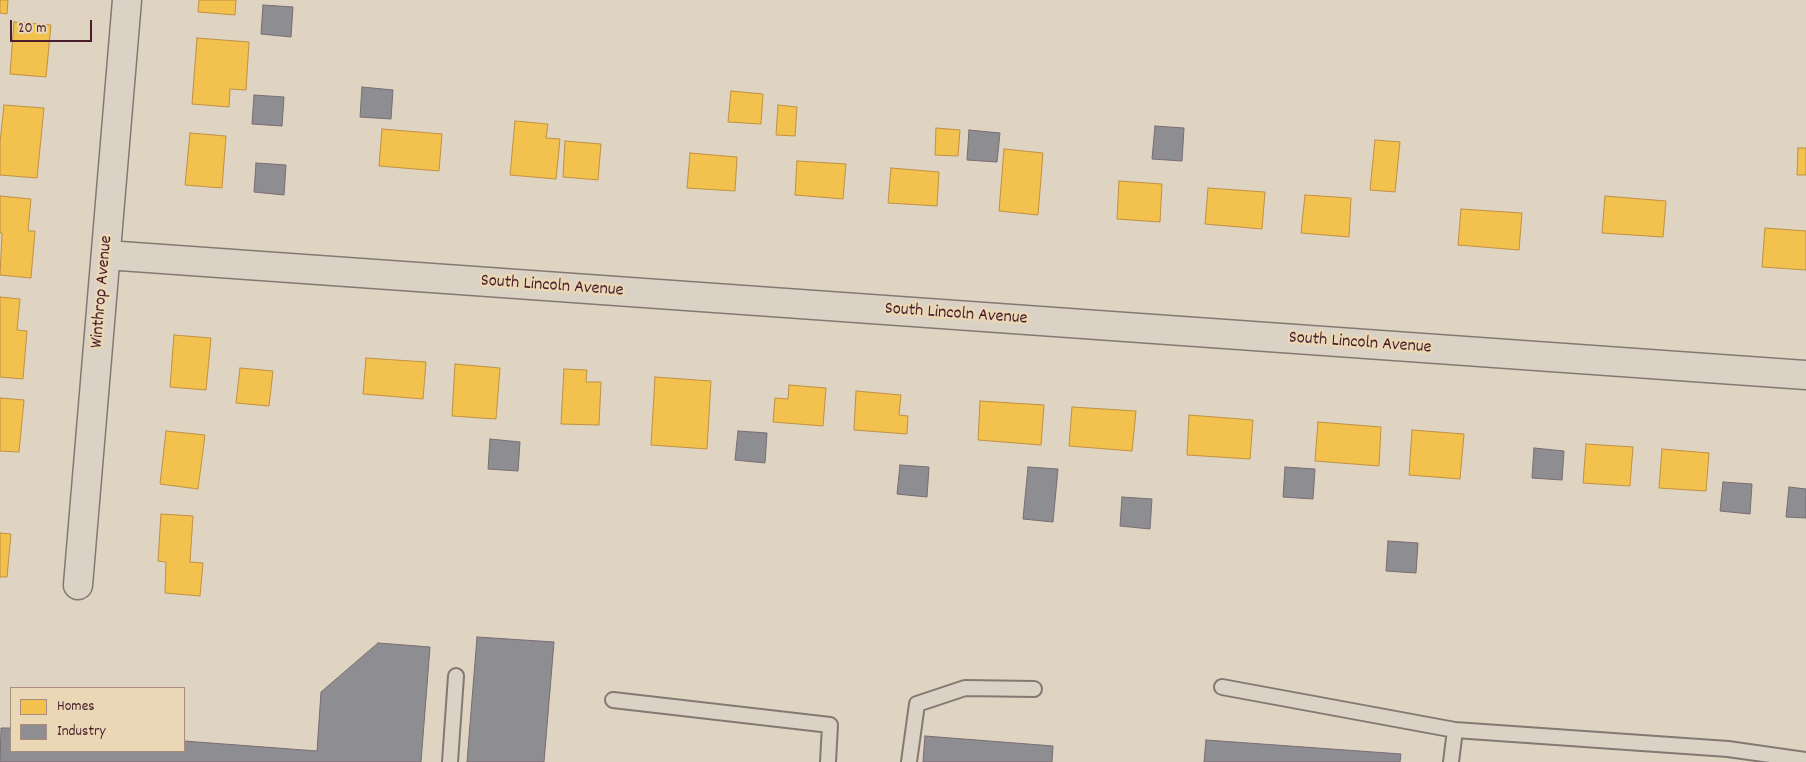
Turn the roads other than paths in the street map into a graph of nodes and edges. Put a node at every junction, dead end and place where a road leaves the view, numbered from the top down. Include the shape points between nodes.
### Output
1 (126, 0) edge
2 (106, 255) junction
3 (1806, 375) edge
4 (78, 584) dead end
5 (456, 676) dead end
6 (1222, 688) dead end
7 (1034, 689) dead end
8 (613, 700) dead end
9 (1455, 730) junction
10 (1806, 760) edge
11 (450, 762) edge
12 (828, 762) edge
13 (909, 762) edge
14 (1451, 762) edge

1 - 2 street, Winthrop Avenue
2 - 3 street, South Lincoln Avenue
2 - 4 street, Winthrop Avenue
5 - 11 lane
6 - 9 lane
7 - 13 lane via 966,688 916,704
8 - 12 lane via 830,725
9 - 10 lane via 1728,749
9 - 14 lane

